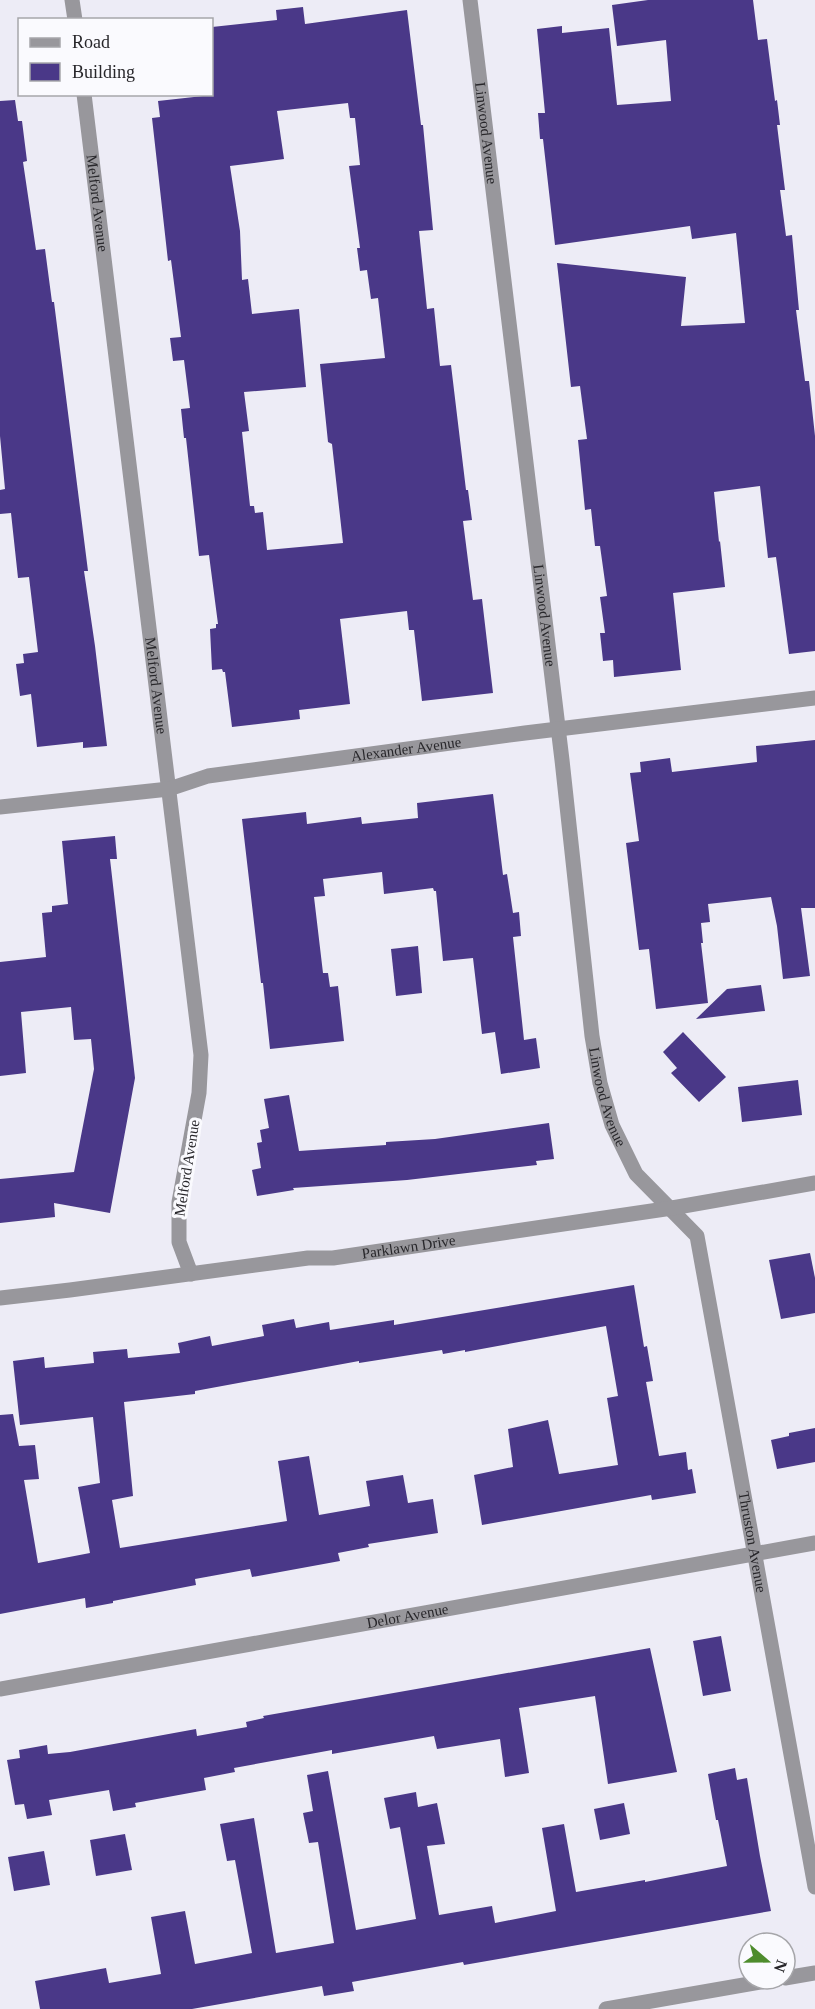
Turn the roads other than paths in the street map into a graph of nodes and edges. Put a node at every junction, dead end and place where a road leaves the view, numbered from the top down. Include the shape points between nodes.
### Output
1 (72, 0) edge
2 (470, 0) edge
3 (75, 18) edge
4 (84, 96) edge
5 (815, 698) edge
6 (559, 729) junction
7 (169, 789) junction
8 (0, 807) edge
9 (815, 1183) edge
10 (672, 1208) junction
11 (191, 1274) junction
12 (0, 1298) edge
13 (815, 1543) edge
14 (755, 1553) junction
15 (0, 1689) edge
16 (815, 1887) edge
17 (815, 1972) edge
18 (797, 1976) edge
19 (737, 1986) edge
20 (606, 2009) edge

1 - 3 street
2 - 6 street, Linwood Avenue
4 - 7 street, Melford Avenue
5 - 6 street, Alexander Avenue
6 - 7 street, Alexander Avenue via 208,776
6 - 10 street, Linwood Avenue via 600,1083 612,1125 636,1174
7 - 8 street, Alexander Avenue
7 - 11 street, Melford Avenue via 201,1055 199,1094 179,1202 179,1242
9 - 10 street, Parklawn Drive
10 - 11 street, Parklawn Drive via 333,1258
10 - 14 street, Thruston Avenue via 698,1236
11 - 12 street, Parklawn Drive
13 - 14 street, Delor Avenue
14 - 15 street, Delor Avenue
14 - 16 street, Thruston Avenue
17 - 18 street
19 - 20 street

